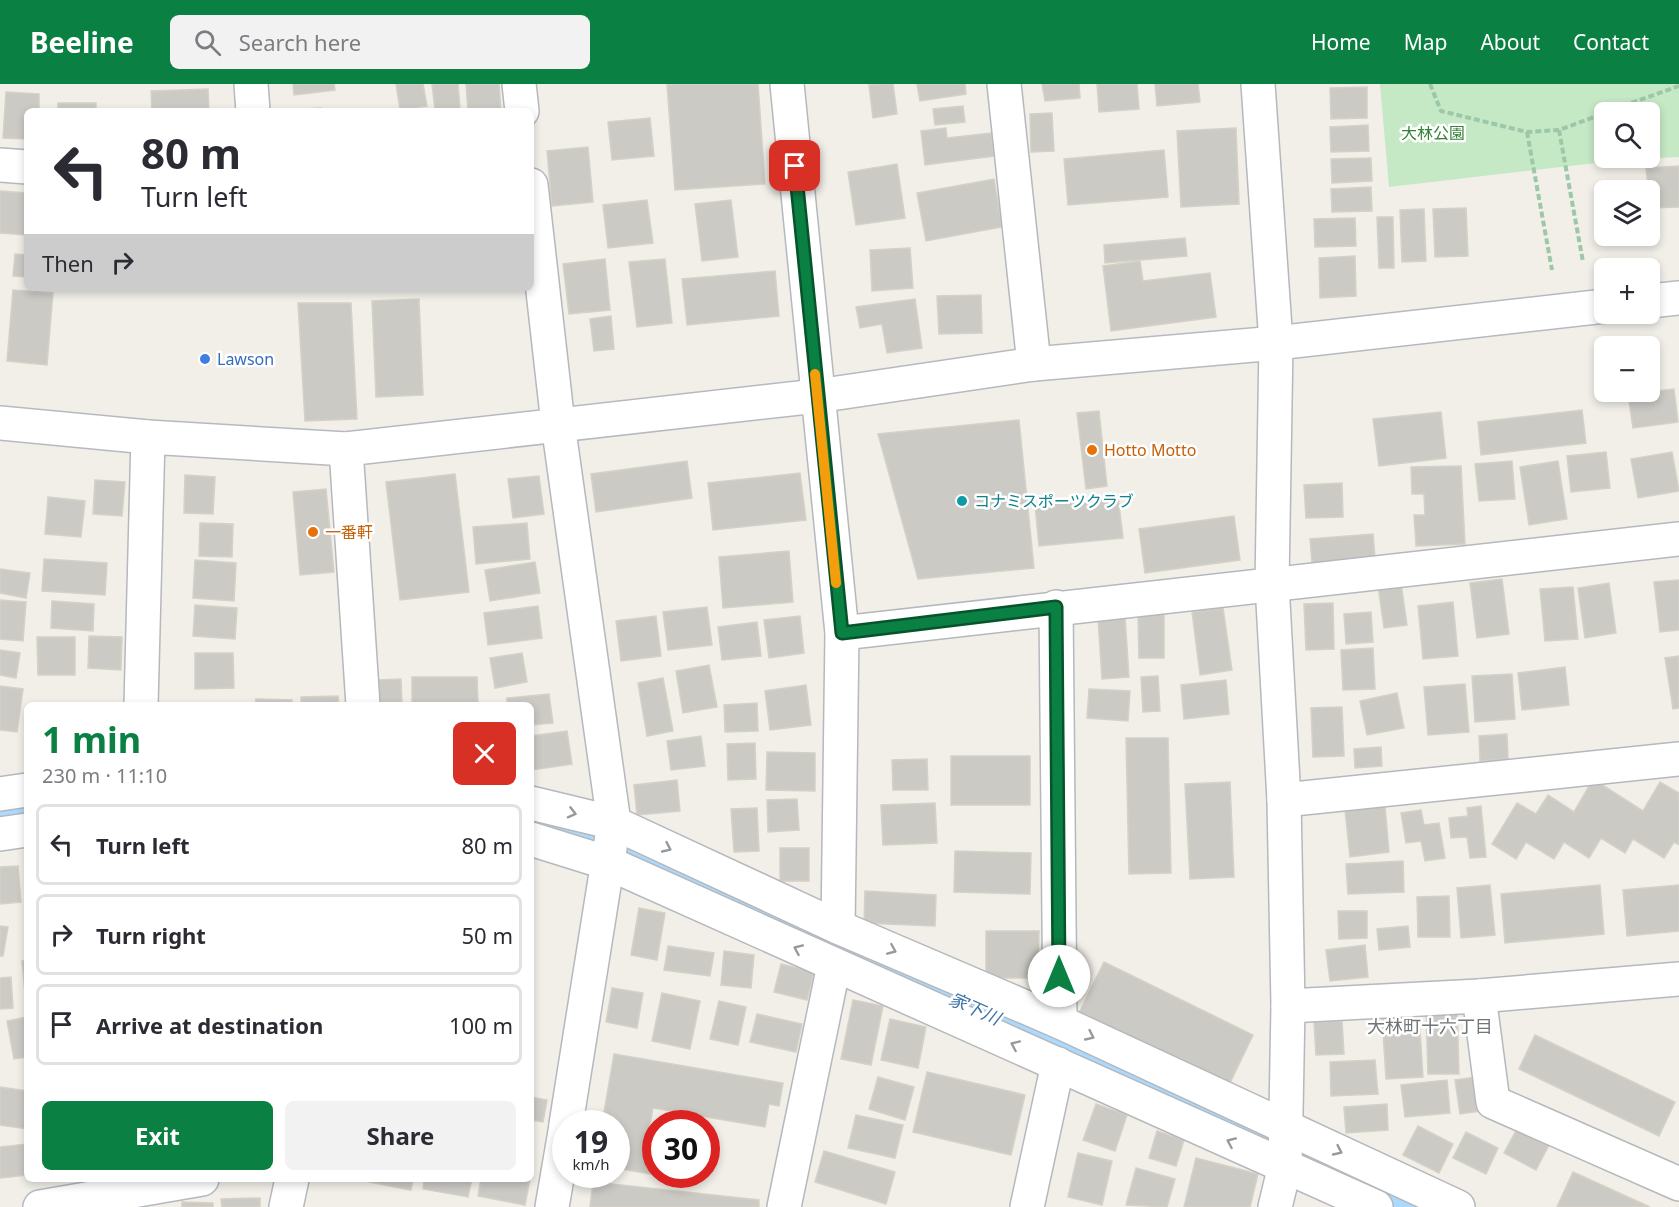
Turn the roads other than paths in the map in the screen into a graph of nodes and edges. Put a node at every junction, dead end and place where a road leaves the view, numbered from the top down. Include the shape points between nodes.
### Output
1 (250, 84) edge
2 (519, 84) edge
3 (787, 84) edge
4 (1004, 84) edge
5 (1258, 84) edge
6 (253, 108) edge
7 (522, 108) edge
8 (0, 165) edge
9 (24, 167) edge
10 (534, 212) edge
11 (1679, 298) edge
12 (1660, 300) edge
13 (1594, 307) edge
14 (1276, 343) junction
15 (1034, 364) junction
16 (817, 396) junction
17 (0, 423) edge
18 (558, 424) junction
19 (148, 437) junction
20 (346, 449) junction
21 (1679, 539) edge
22 (1272, 584) junction
23 (1056, 607) junction
24 (842, 633) junction
25 (141, 702) edge
26 (363, 702) edge
27 (1679, 759) edge
28 (24, 790) edge
29 (0, 794) edge
30 (1284, 800) junction
31 (534, 804) edge
32 (614, 823) junction
33 (24, 830) edge
34 (0, 834) edge
35 (534, 840) edge
36 (608, 863) junction
37 (838, 927) junction
38 (834, 965) junction
39 (1679, 980) edge
40 (1479, 996) junction
41 (1288, 1006) junction
42 (1060, 1022) junction
43 (1058, 1064) junction
44 (568, 1110) edge
45 (1285, 1126) junction
46 (1285, 1166) junction
47 (181, 1182) edge
48 (291, 1182) edge
49 (1679, 1184) edge
50 (555, 1188) edge
51 (60, 1199) edge
52 (286, 1207) edge
53 (552, 1207) edge
54 (784, 1207) edge
55 (1027, 1207) edge
56 (1275, 1207) edge
57 (1376, 1207) edge
58 (1458, 1207) edge

1 - 6 street
2 - 7 street
3 - 16 street
4 - 15 street
5 - 14 street
8 - 9 street
10 - 18 street
11 - 12 street
13 - 14 street
14 - 15 street
14 - 22 street
15 - 16 street
16 - 18 street
16 - 24 street
17 - 19 street
18 - 20 street
18 - 32 street
19 - 20 street
19 - 25 street
20 - 26 street
21 - 22 street
22 - 23 street
22 - 30 street
23 - 24 street
23 - 42 street
24 - 37 street
27 - 30 street
28 - 29 street
30 - 41 street
31 -> 32 street
32 - 36 street
32 -> 37 street
33 - 34 street
35 - 36 street
38 -> 36 street
36 - 44 street
37 -> 42 street
43 -> 38 street
38 - 54 street
39 - 40 street
40 - 41 street
40 - 49 street via 1493,1102
41 - 45 street
42 -> 45 street
46 -> 43 street
43 - 55 street
45 - 46 street
45 -> 58 street
46 - 56 street
46 - 57 street
47 - 51 street
48 - 52 street
50 - 53 street

